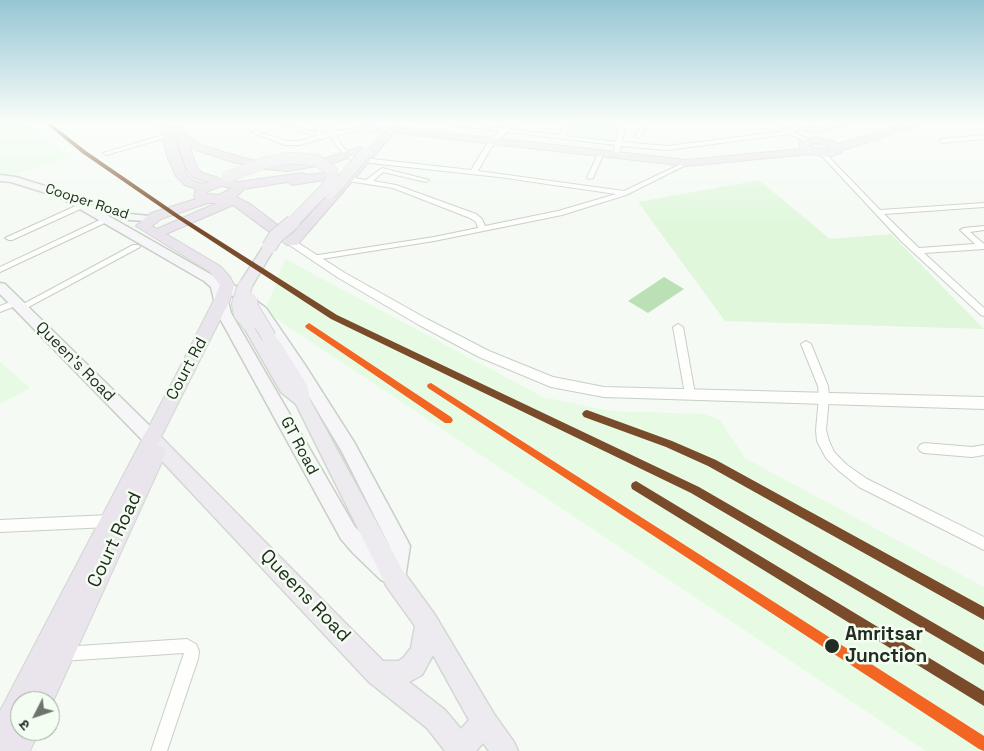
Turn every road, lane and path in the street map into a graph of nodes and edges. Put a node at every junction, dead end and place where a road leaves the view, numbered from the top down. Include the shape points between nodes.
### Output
1 (174, 157) edge
2 (184, 157) edge
3 (187, 157) edge
4 (193, 157) edge
5 (228, 157) edge
6 (348, 157) edge
7 (355, 157) edge
8 (356, 157) edge
9 (357, 157) edge
10 (369, 157) edge
11 (483, 157) edge
12 (599, 157) edge
13 (617, 157) edge
14 (652, 157) edge
15 (729, 157) edge
16 (826, 157) edge
17 (687, 163) junction
18 (440, 170) junction
19 (473, 173) junction
20 (0, 178) edge
21 (590, 178) dead end
22 (426, 180) junction
23 (346, 181) junction
24 (367, 182) junction
25 (202, 191) junction
26 (234, 193) junction
27 (410, 193) junction
28 (624, 194) junction
29 (63, 195) junction
30 (984, 205) edge
31 (83, 206) junction
32 (878, 212) junction
33 (107, 220) junction
34 (152, 226) junction
35 (984, 228) edge
36 (482, 229) junction
37 (9, 238) dead end
38 (292, 242) junction
39 (983, 246) edge
40 (136, 247) dead end
41 (917, 251) junction
42 (315, 258) junction
43 (0, 270) edge
44 (225, 290) junction
45 (8, 298) edge
46 (0, 310) edge
47 (983, 312) edge
48 (678, 327) dead end
49 (806, 344) dead end
50 (184, 376) joint
51 (690, 394) junction
52 (824, 397) junction
53 (302, 400) junction
54 (984, 403) edge
55 (155, 441) junction
56 (924, 448) dead end
57 (984, 450) edge
58 (109, 522) junction
59 (0, 526) edge
60 (984, 544) edge
61 (395, 579) junction
62 (427, 623) junction
63 (61, 654) junction
64 (378, 673) junction
65 (44, 691) edge
66 (485, 723) junction
67 (0, 740) edge
68 (461, 750) edge
69 (159, 751) edge
70 (505, 751) edge

1 - 25 highway via 186,181
2 - 25 highway
3 - 25 highway
4 - 25 highway via 205,176
5 - 6 highway via 288,168
7 - 26 highway via 327,173
8 - 53 main road, bridge via 313,213 281,242 250,300 251,307 301,389
9 - 23 highway
10 - 18 street
11 - 19 street
12 - 21 street
13 - 17 highway
14 - 17 highway
15 - 17 highway
16 - 32 street
17 - 28 street
18 - 19 street
18 - 22 street
19 - 28 street
20 - 29 main road, Cooper Road
22 - 24 street via 382,170
22 - 27 street
23 - 24 street
23 - 26 highway via 325,176
23 - 38 highway
24 - 27 street via 390,185
25 - 26 highway
25 - 26 highway via 223,182
25 - 34 highway
25 - 34 highway
26 - 38 highway
26 - 53 main road, bridge via 264,162 290,158 316,160 329,167 333,174 319,196 272,241 245,286 239,304 241,314 287,388
27 - 36 street via 475,217
28 - 36 street via 559,213
29 - 31 main road
29 - 34 main road, Cooper Road
30 - 32 street
31 - 33 main road
31 - 37 street
32 - 41 street
33 - 43 street
33 - 44 main road
34 - 44 highway via 215,269
35 - 39 street via 964,230
36 - 42 street
38 - 42 street
39 - 41 street
40 - 45 street
41 - 47 street
42 - 51 street via 422,322 484,354 551,382 604,392
44 - 50 highway, Court Rd
44 - 61 main road, GT Road via 224,313 348,533
44 - 61 main road via 261,311 348,447 400,546
45 - 46 street
45 - 55 main road, Queen's Road
48 - 51 street
49 - 52 street via 823,386
50 - 55 highway, Court Road via 185,386
51 - 52 street
52 - 54 street
52 - 60 street via 823,441 843,468 863,482
53 - 61 main road
55 - 58 highway, Court Road
55 - 63 highway, Court Road
55 - 64 main road, Queens Road
56 - 57 street
58 - 59 street
58 - 67 highway, Court Road
61 - 62 main road
62 - 64 main road via 422,652 413,666 401,672
62 - 66 main road
63 - 65 highway, Court Road
63 - 69 street via 178,646 191,649 191,659
64 - 68 main road, Queens Road via 436,719
66 - 68 main road
66 - 70 main road

